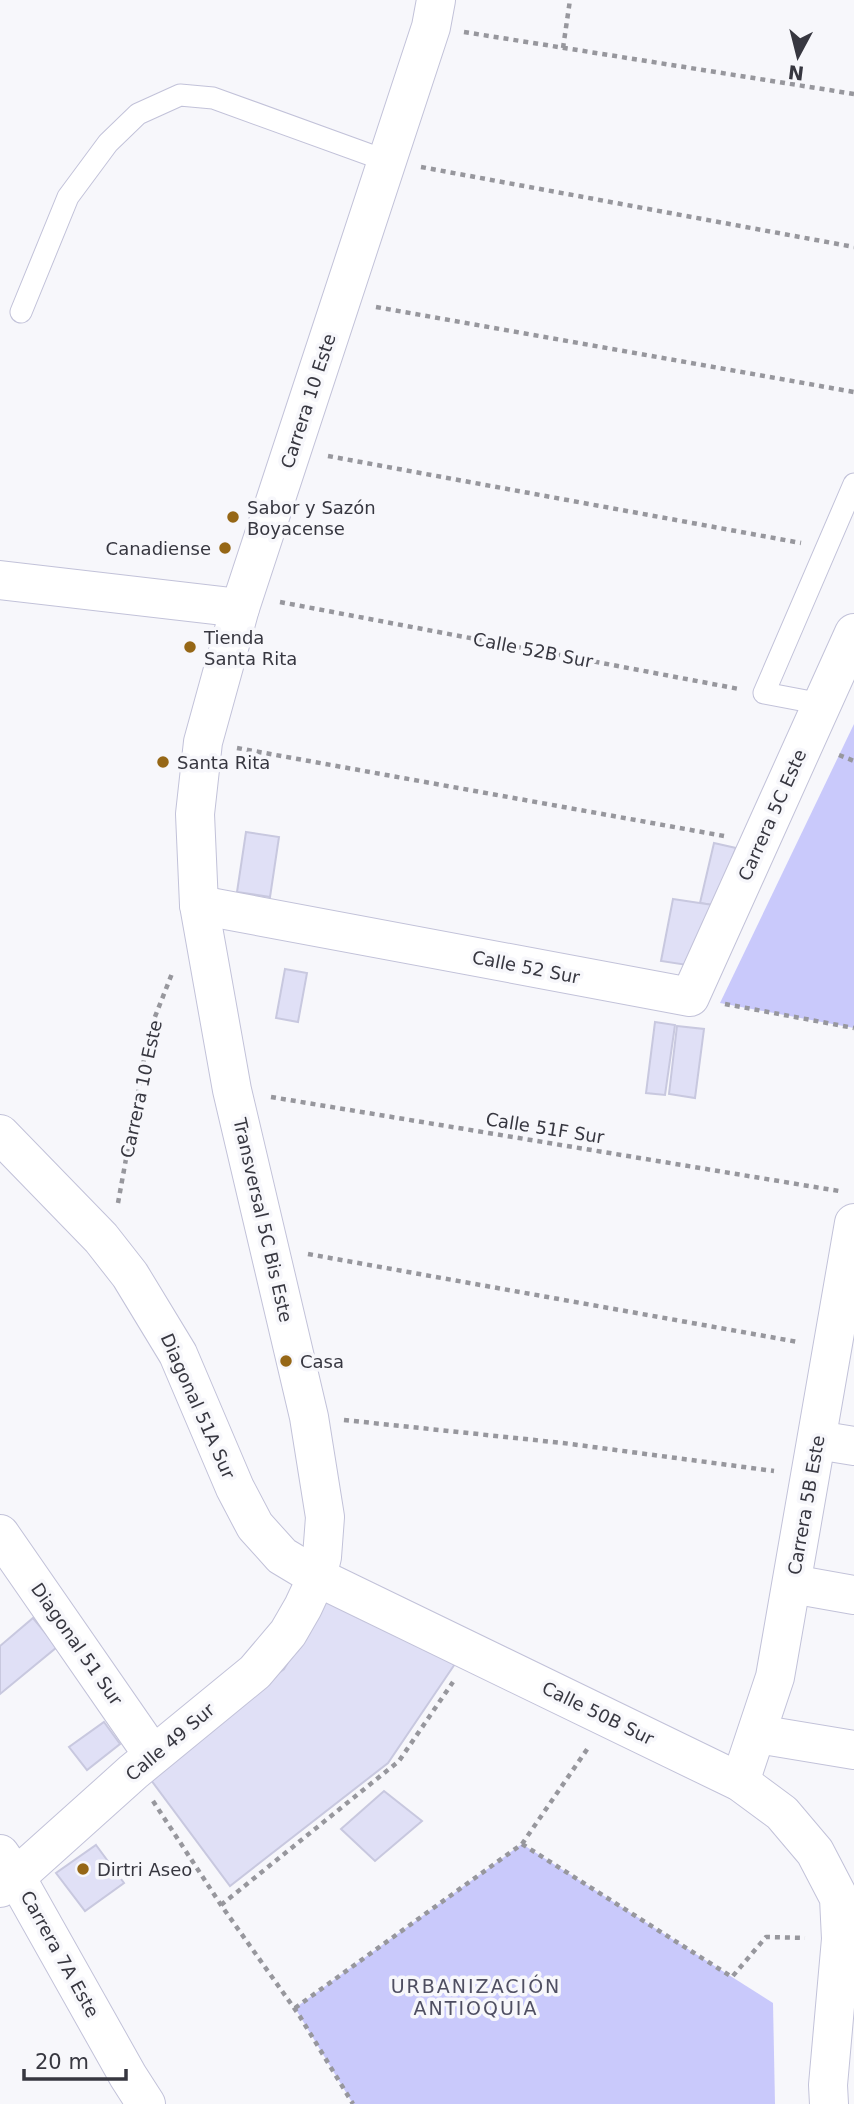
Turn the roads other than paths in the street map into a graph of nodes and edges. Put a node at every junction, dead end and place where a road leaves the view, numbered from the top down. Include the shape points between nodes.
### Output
1 (434, 11) edge
2 (387, 161) junction
3 (21, 312) dead end
4 (854, 484) edge
5 (0, 580) edge
6 (242, 602) junction
7 (854, 633) edge
8 (822, 704) junction
9 (199, 905) junction
10 (690, 997) joint
11 (0, 1134) edge
12 (847, 1207) edge
13 (848, 1297) edge
14 (854, 1446) edge
15 (814, 1458) junction
16 (0, 1534) edge
17 (317, 1577) junction
18 (792, 1584) junction
19 (854, 1595) edge
20 (757, 1734) junction
21 (854, 1750) edge
22 (143, 1764) junction
23 (740, 1782) junction
24 (5, 1873) edge
25 (146, 2104) edge
26 (829, 2104) edge

1 - 2 street, Carrera 10 Este
2 - 3 lane via 213,99 180,95 138,114 108,143 68,197
2 - 6 street, Carrera 10 Este
4 - 8 lane via 764,693
5 - 6 street
6 - 9 street, Carrera 10 Este via 203,742 195,814
7 - 8 street, Carrera 5C Este
8 - 10 street, Carrera 5C Este
9 - 10 street, Calle 52 Sur
9 - 17 street, Transversal 5C Bis Este via 232,1090 309,1417 325,1517
11 - 17 street, Diagonal 51A Sur via 130,1275 178,1354 255,1526 282,1556
12 - 13 street, Carrera 5B Este
13 - 15 street, Carrera 5B Este via 833,1348
14 - 15 street
15 - 18 street, Carrera 5B Este
16 - 22 street, Diagonal 51 Sur
17 - 22 street, Calle 49 Sur via 272,1655
17 - 23 street, Calle 50B Sur
18 - 19 street
18 - 20 street, Carrera 5B Este via 775,1678
20 - 21 street
20 - 23 street, Carrera 5B Este
22 - 24 street, Calle 49 Sur
23 - 26 street, Calle 50B Sur via 782,1813 815,1852 839,1898 841,1939
24 - 25 street, Carrera 7A Este

